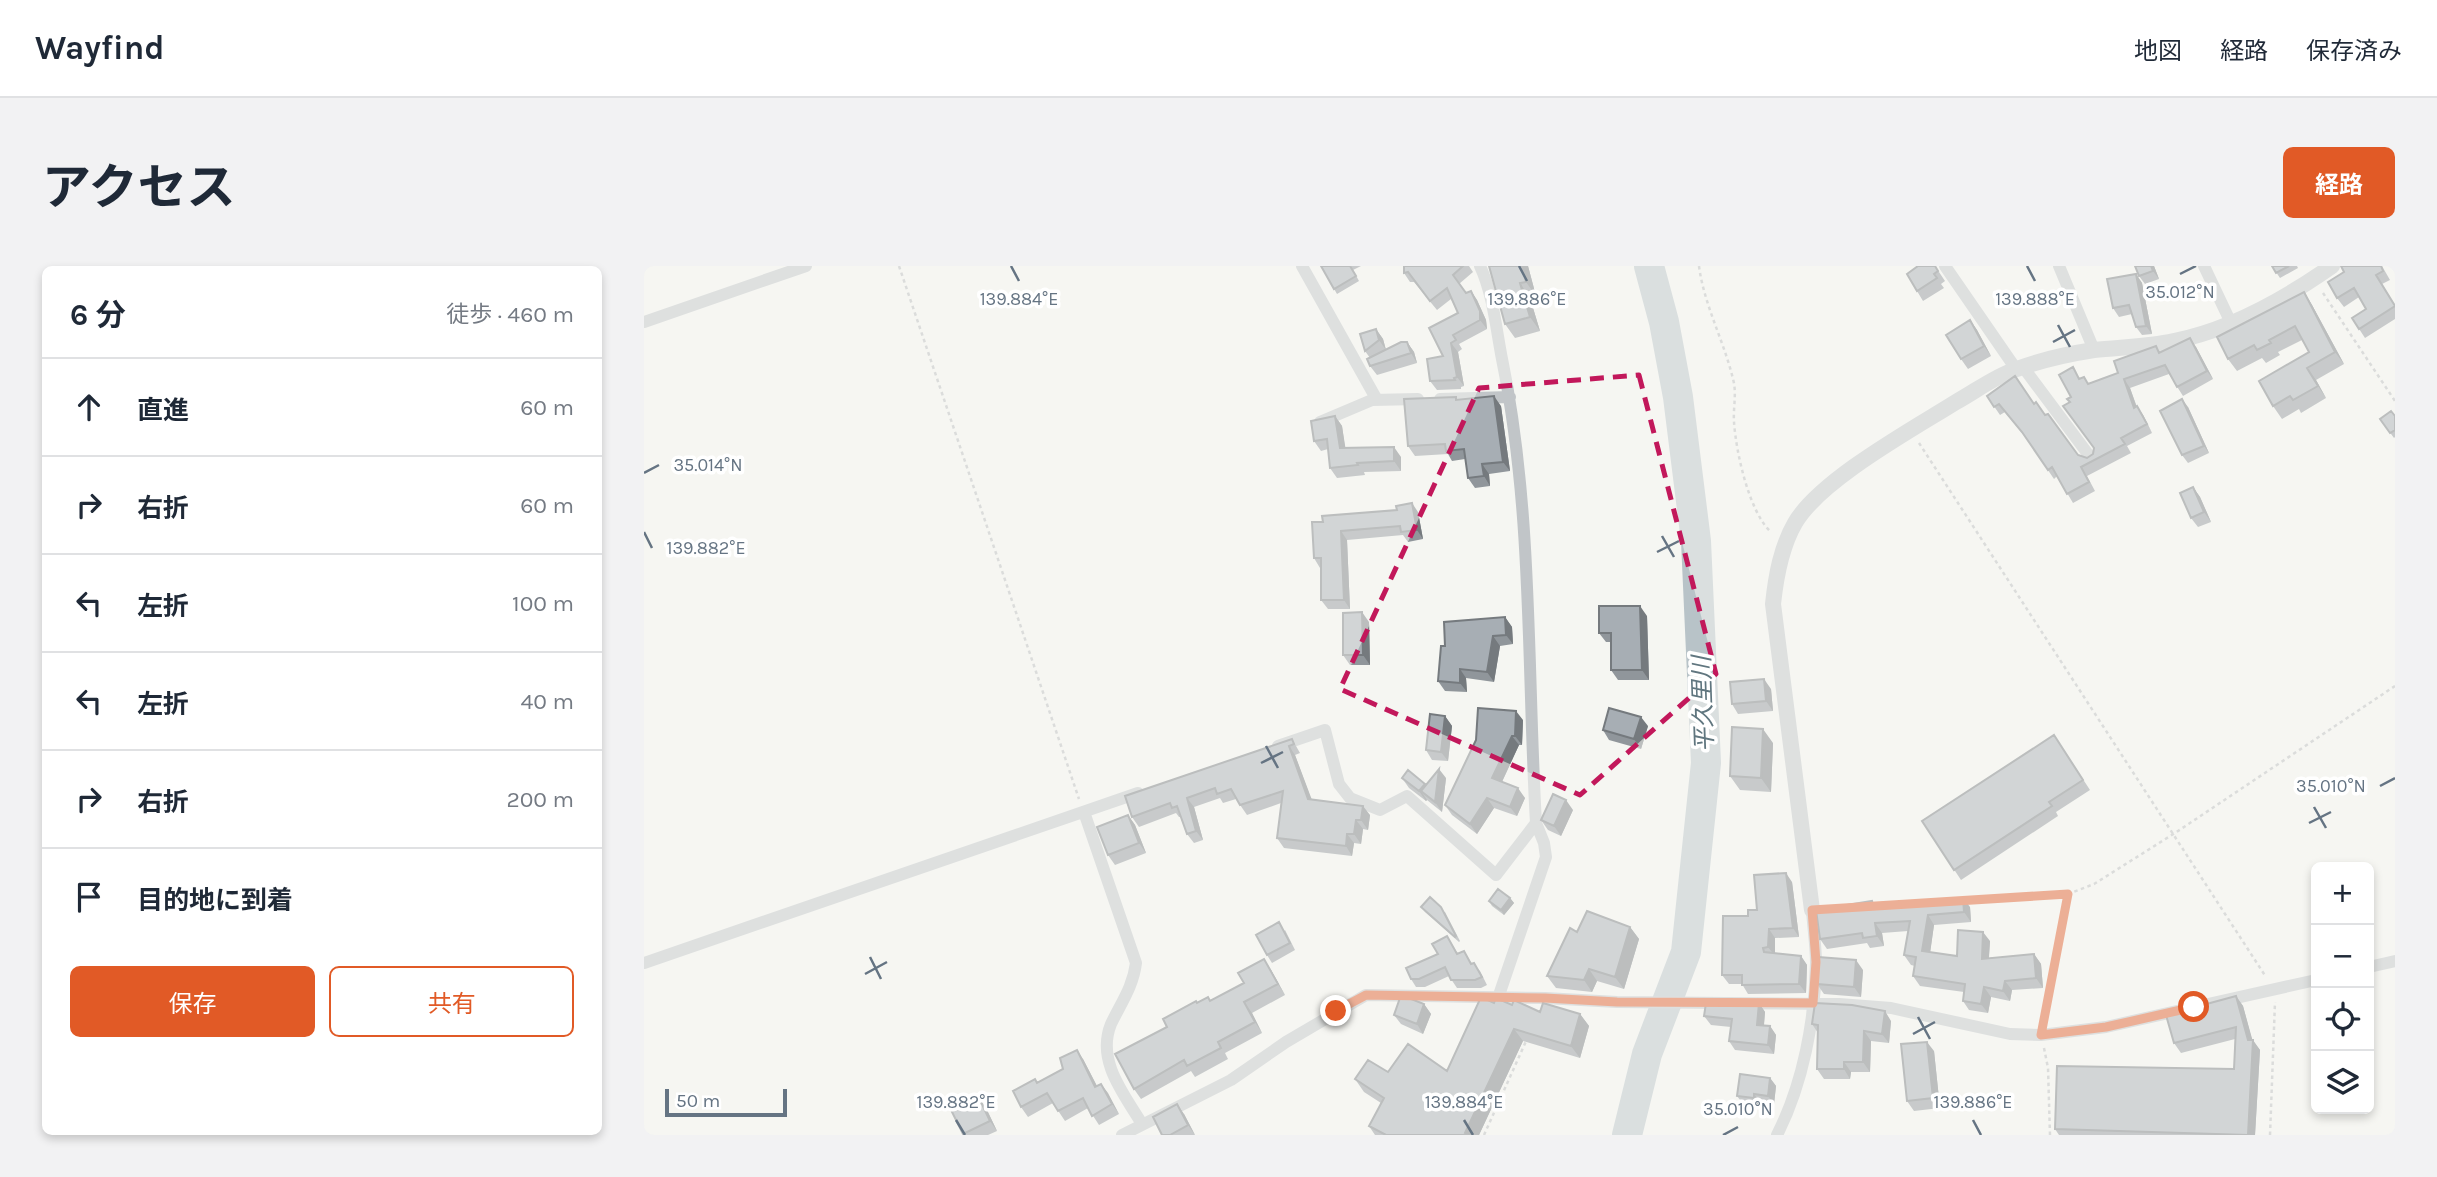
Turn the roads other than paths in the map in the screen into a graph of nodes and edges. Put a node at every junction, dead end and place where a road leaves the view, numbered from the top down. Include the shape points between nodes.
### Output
1 (806, 266) edge
2 (1302, 266) edge
3 (1480, 266) edge
4 (1945, 266) edge
5 (2059, 266) edge
6 (2204, 266) edge
7 (2332, 266) edge
8 (644, 322) edge
9 (2231, 323) junction
10 (2094, 351) junction
11 (2019, 368) junction
12 (1510, 397) junction
13 (1377, 400) junction
14 (1320, 422) edge
15 (2091, 458) edge
16 (1262, 751) edge
17 (1147, 790) edge
18 (1084, 812) junction
19 (1536, 823) junction
20 (1812, 910) joint
21 (2395, 961) edge
22 (644, 963) edge
23 (2374, 966) edge
24 (2311, 981) edge
25 (1498, 998) junction
26 (1813, 1003) junction
27 (1142, 1124) junction
28 (1122, 1135) edge
29 (1777, 1135) edge

1 - 8 street
2 - 13 street
3 - 12 street
4 - 11 street
5 - 10 street
6 - 9 street
7 - 9 street
9 - 10 street via 2175,341
10 - 11 street
11 - 15 street
11 - 20 street via 1911,430 1830,485 1796,521 1784,544 1773,604
12 - 13 street
12 - 19 street via 1532,673
13 - 14 street
16 - 19 street via 1325,730 1339,784 1350,798 1380,810 1407,796 1496,875
17 - 18 street
18 - 22 street
18 - 27 street via 1136,963 1106,1048 1110,1070
19 - 25 street via 1546,857
20 - 26 street
21 - 23 street
24 - 26 street via 2106,1027 2041,1035 2010,1034 1891,1007
25 - 26 street
25 - 27 street via 1366,995 1231,1080
26 - 29 street via 1793,1097
27 - 28 street

